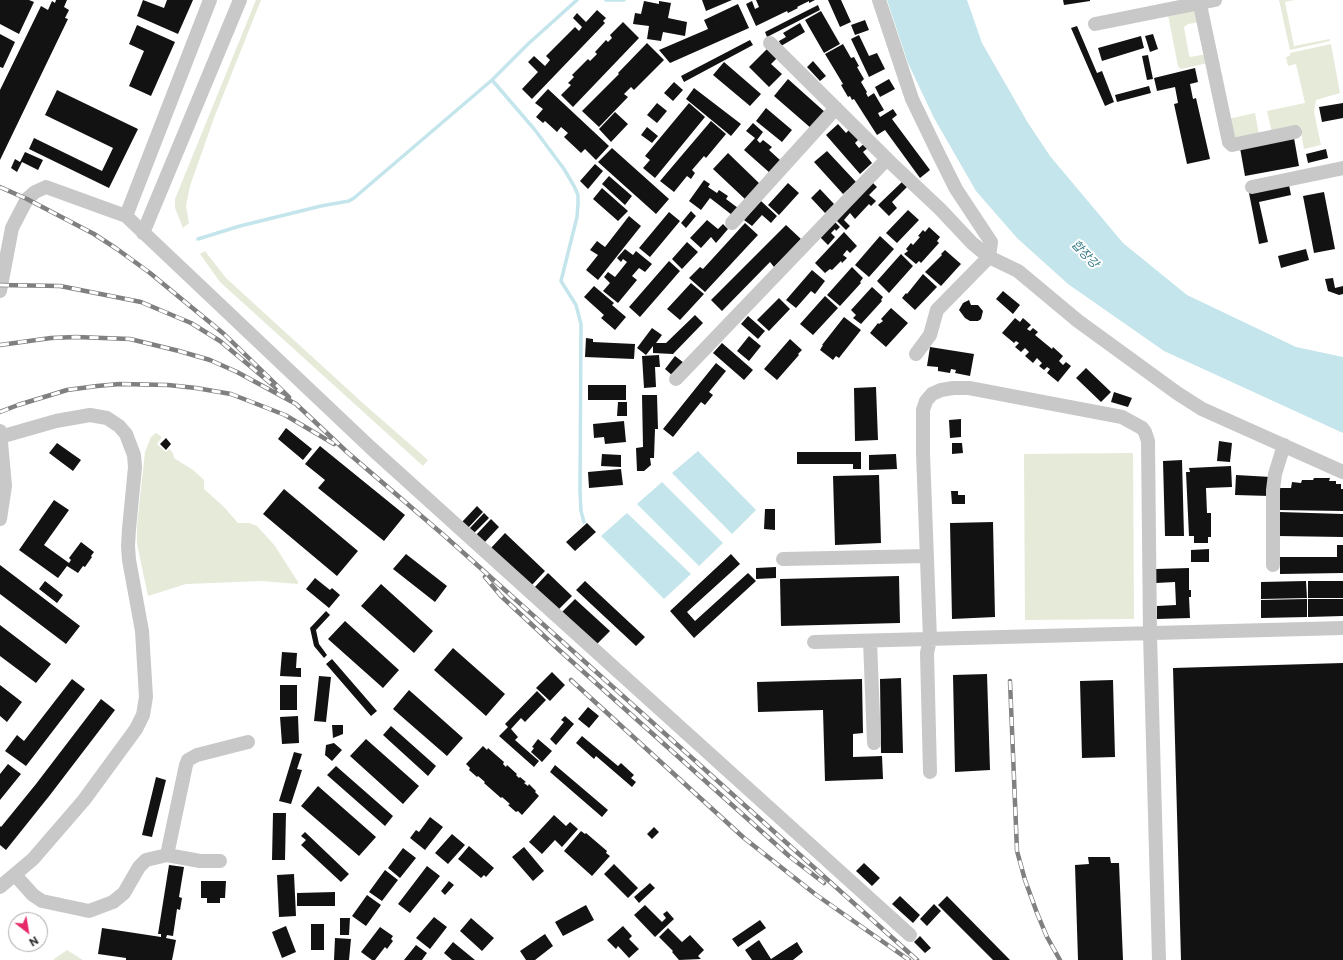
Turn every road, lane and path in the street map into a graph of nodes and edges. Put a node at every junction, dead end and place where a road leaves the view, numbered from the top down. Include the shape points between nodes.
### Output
1 (210, 0) edge
2 (240, 0) edge
3 (879, 0) edge
4 (1215, 0) edge
5 (1199, 2) edge
6 (1095, 24) dead end
7 (770, 43) dead end
8 (836, 108) junction
9 (1295, 132) dead end
10 (887, 159) junction
11 (1343, 168) edge
12 (1252, 187) dead end
13 (126, 216) junction
14 (732, 223) dead end
15 (143, 233) junction
16 (989, 257) junction
17 (2, 266) edge
18 (0, 291) edge
19 (916, 354) dead end
20 (676, 379) dead end
21 (0, 431) edge
22 (0, 437) edge
23 (1284, 445) junction
24 (1343, 472) edge
25 (0, 519) edge
26 (927, 556) junction
27 (783, 559) dead end
28 (1273, 564) dead end
29 (1343, 628) edge
30 (1150, 634) junction
31 (930, 639) junction
32 (870, 640) junction
33 (814, 642) dead end
34 (248, 742) dead end
35 (874, 744) dead end
36 (930, 772) dead end
37 (167, 855) junction
38 (220, 861) dead end
39 (15, 874) junction
40 (0, 887) edge
41 (910, 935) dead end
42 (1159, 960) edge

1 - 13 street
2 - 15 street
3 - 16 street via 912,99 956,189 991,242
4 - 5 street
5 - 6 street
5 - 9 street via 1229,142 1232,145
7 - 8 street
8 - 10 street
8 - 14 street
10 - 16 street
10 - 20 street
11 - 12 street
13 - 15 street
13 - 17 street via 46,187 27,199 12,228
15 - 41 street via 371,448
16 - 19 street via 937,310 930,335
16 - 23 street via 1018,271 1078,321 1189,401
17 - 18 street
21 - 22 street
22 - 25 street via 5,486
22 - 39 street via 56,421 90,415 107,418 126,434 134,455 135,467 129,560 142,631 146,697 143,715 136,729 84,800 33,858
23 - 24 street
23 - 28 street via 1273,490
26 - 27 street
26 - 30 street via 923,410 932,394 953,388 969,388 1122,417 1142,428 1148,441
26 - 31 street
29 - 30 street
30 - 31 street
30 - 42 street
31 - 32 street
31 - 36 street via 927,653
32 - 33 street
32 - 35 street
34 - 37 street via 197,755 188,760
37 - 38 street via 200,861
37 - 39 street via 146,860 138,867 124,893 113,902 89,911 42,901 33,895
39 - 40 street

